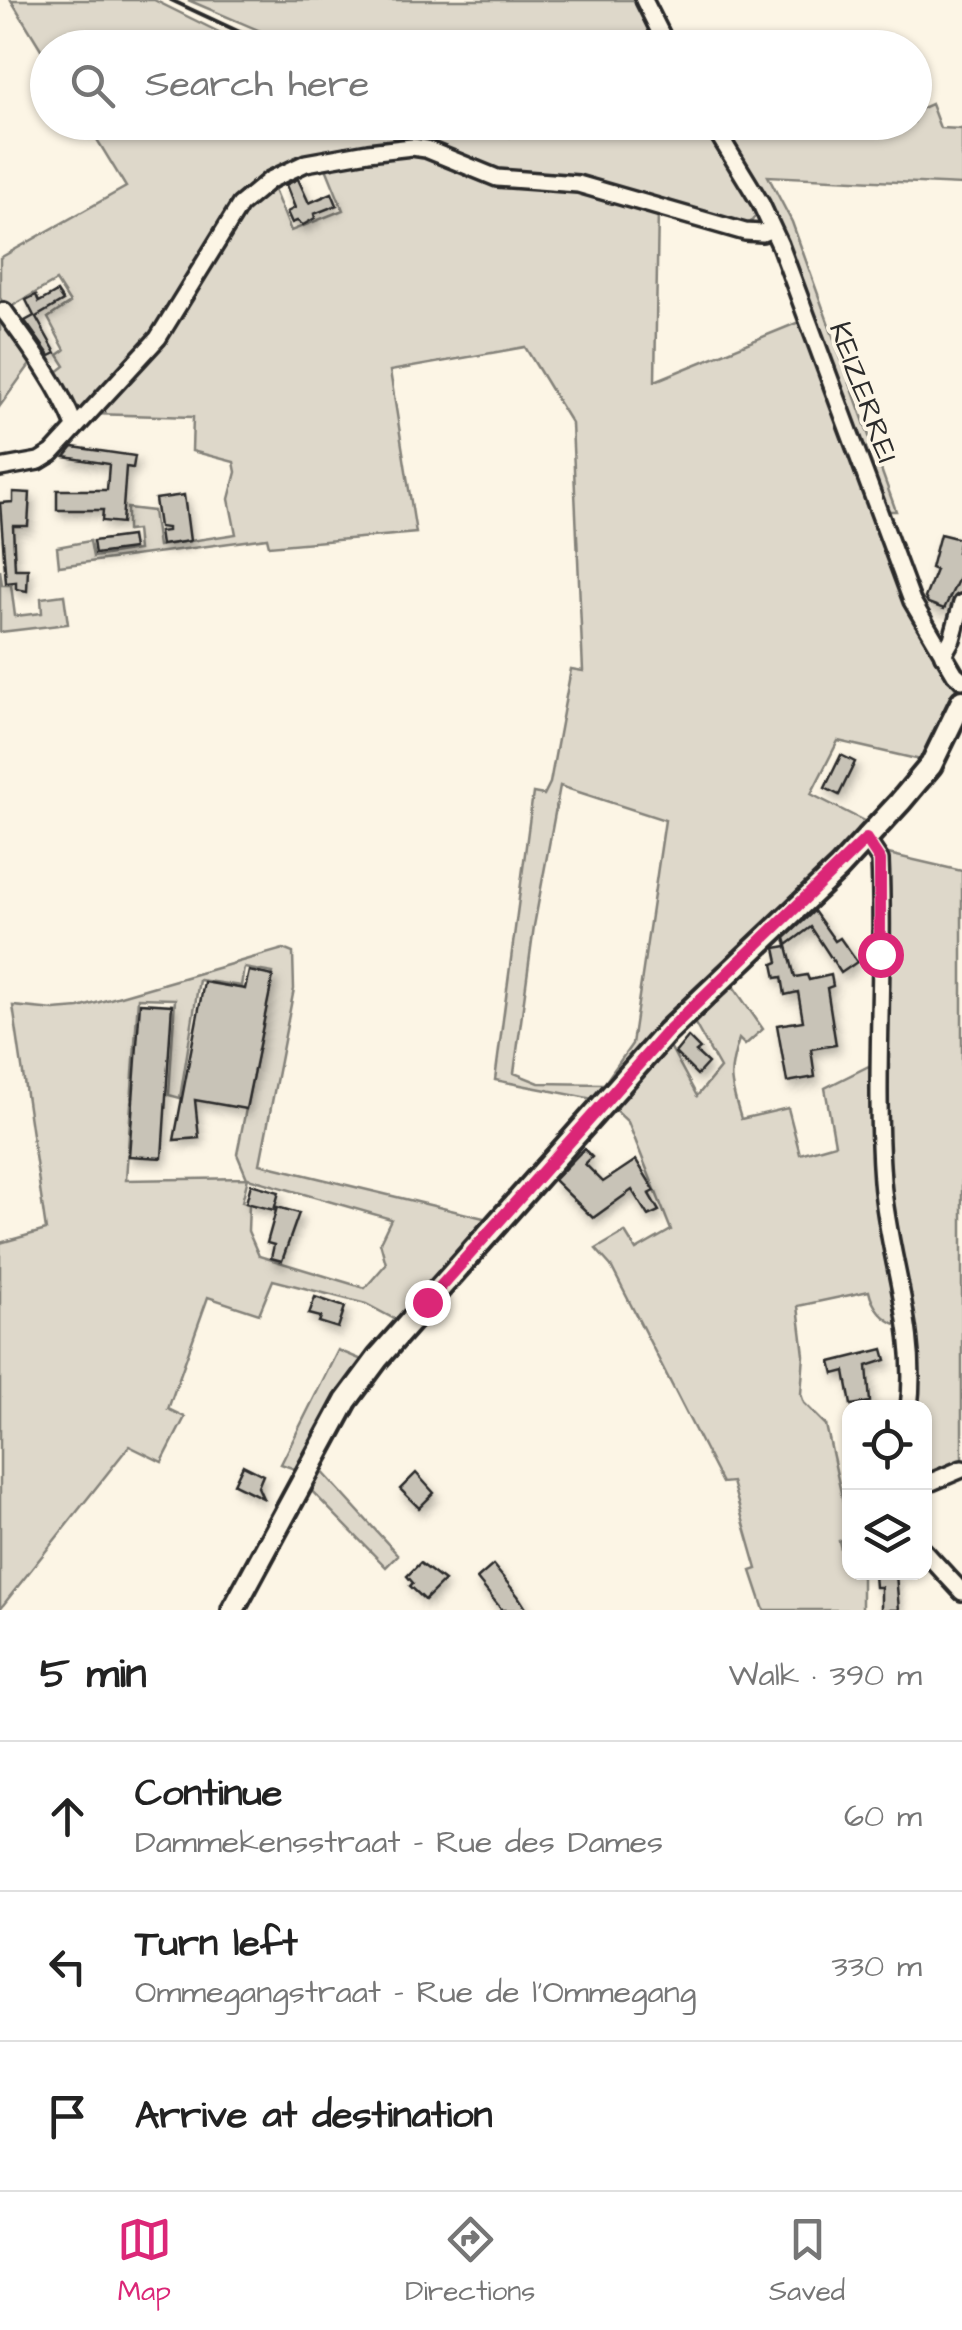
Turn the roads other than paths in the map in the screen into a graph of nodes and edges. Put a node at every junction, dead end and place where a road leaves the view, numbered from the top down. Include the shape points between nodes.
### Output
1 (644, 0) edge
2 (659, 30) edge
3 (722, 140) edge
4 (772, 229) junction
5 (4, 310) dead end
6 (75, 426) junction
7 (0, 468) edge
8 (962, 603) edge
9 (944, 655) junction
10 (962, 680) edge
11 (962, 700) edge
12 (866, 839) junction
13 (909, 1400) edge
14 (962, 1468) edge
15 (932, 1482) edge
16 (932, 1560) edge
17 (962, 1592) edge
18 (233, 1610) edge

1 - 2 street
3 - 4 street, KEIZERREI
4 - 6 street via 745,232 578,184 497,178 412,147 306,163 240,205 171,320
4 - 9 street, KEIZERREI via 912,601
5 - 6 street via 46,368
6 - 7 street via 39,461
8 - 9 street
9 - 10 street, KEIZERREI
11 - 12 main road via 931,764
12 - 13 street via 880,860 878,1128 888,1236 912,1352
12 - 18 main road via 667,1032 378,1358 346,1401
14 - 15 street
16 - 17 street

